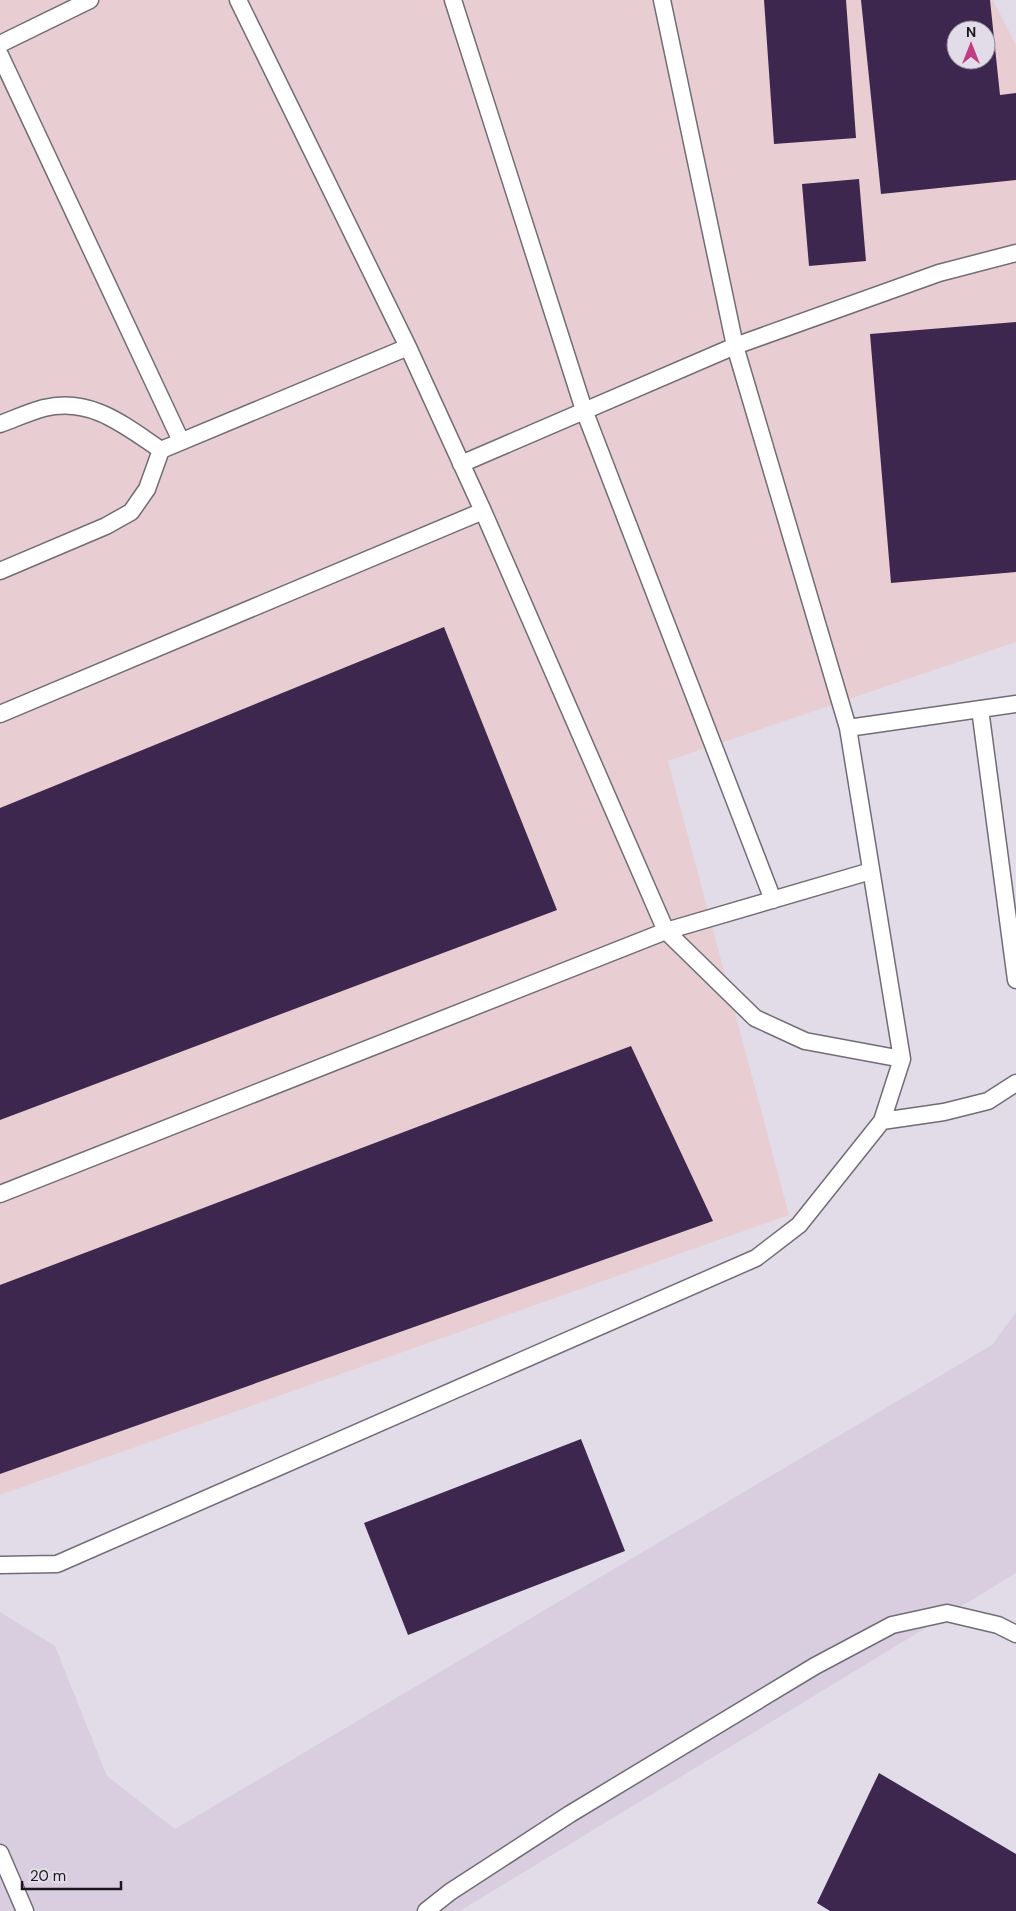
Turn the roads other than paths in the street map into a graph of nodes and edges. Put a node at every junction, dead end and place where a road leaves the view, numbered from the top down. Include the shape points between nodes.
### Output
1 (90, 0) edge
2 (238, 0) edge
3 (453, 0) edge
4 (662, 0) edge
5 (0, 44) edge
6 (0, 55) edge
7 (1016, 253) edge
8 (735, 346) junction
9 (408, 347) junction
10 (584, 410) junction
11 (0, 424) edge
12 (181, 441) junction
13 (161, 450) junction
14 (461, 464) junction
15 (482, 511) junction
16 (0, 571) edge
17 (1016, 704) edge
18 (980, 709) junction
19 (0, 714) edge
20 (848, 728) junction
21 (871, 872) junction
22 (774, 900) junction
23 (666, 931) junction
24 (1016, 980) edge
25 (902, 1059) junction
26 (1016, 1084) edge
27 (882, 1121) junction
28 (0, 1194) edge
29 (0, 1565) edge
30 (1016, 1634) edge
31 (0, 1854) edge
32 (25, 1911) edge
33 (426, 1911) edge

1 - 5 lane
2 - 9 lane
3 - 10 lane
4 - 8 lane
6 - 12 lane
7 - 8 lane via 939,273
8 - 10 lane
8 - 20 lane
9 - 12 lane
9 - 14 lane
10 - 14 lane
10 - 22 lane
11 - 13 lane via 44,408 80,406 112,417
12 - 13 lane
13 - 16 lane via 147,488 131,512
14 - 15 lane
15 - 19 lane
15 - 23 lane
17 - 18 lane
18 - 20 lane
18 - 24 lane
20 - 21 lane
21 - 22 lane
21 - 25 lane
22 - 23 lane
23 - 25 lane via 755,1018 805,1041
23 - 28 lane
25 - 27 lane
26 - 27 lane via 988,1101 944,1112
27 - 29 lane via 799,1225 756,1258 57,1564
30 - 33 lane via 998,1625 946,1613 892,1625 815,1666 570,1814
31 - 32 lane

